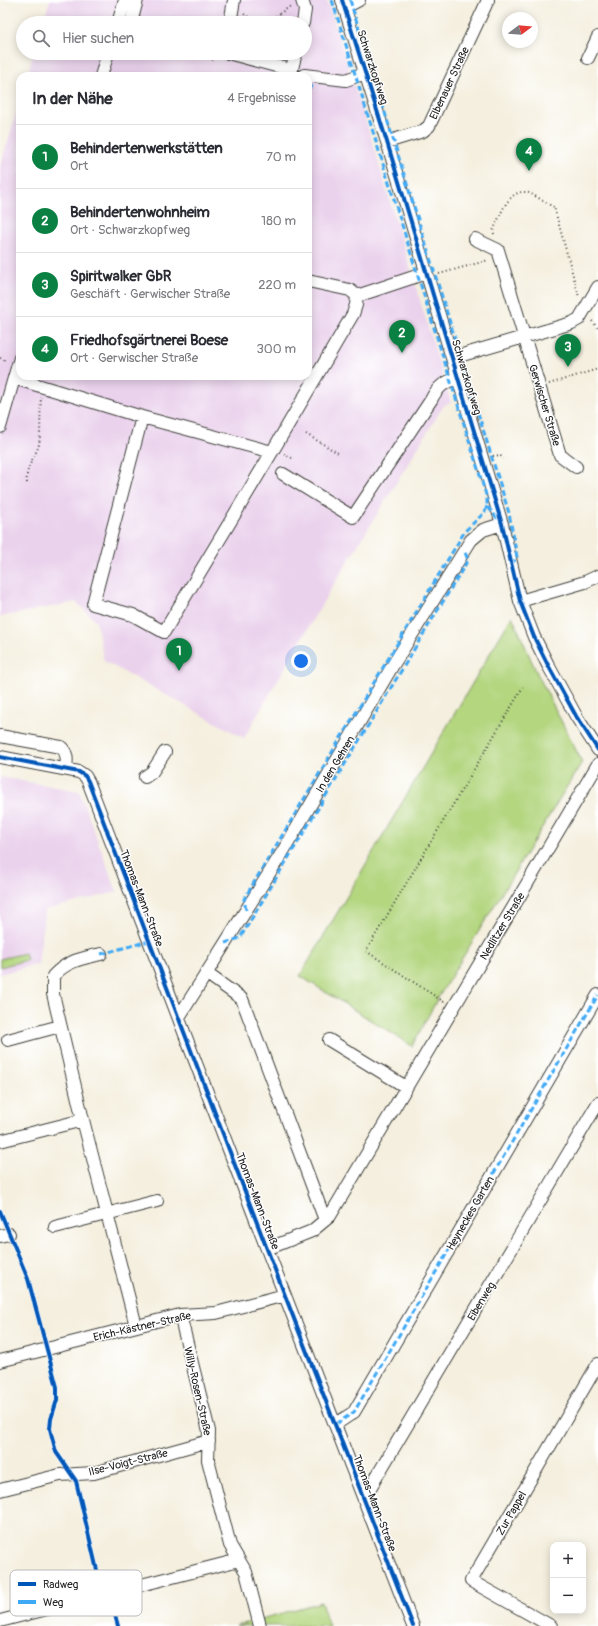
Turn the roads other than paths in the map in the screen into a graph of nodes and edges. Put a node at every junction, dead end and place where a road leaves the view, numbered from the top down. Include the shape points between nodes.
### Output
1 (125, 0) edge
2 (137, 0) edge
3 (359, 0) edge
4 (488, 0) edge
5 (298, 2) edge
6 (343, 4) edge
7 (120, 16) edge
8 (133, 16) edge
9 (304, 16) edge
10 (598, 37) edge
11 (588, 58) dead end
12 (106, 60) edge
13 (250, 60) edge
14 (294, 60) edge
15 (102, 72) edge
16 (288, 72) edge
17 (291, 72) edge
18 (365, 73) junction
19 (312, 76) edge
20 (387, 142) junction
21 (475, 239) dead end
22 (427, 275) junction
23 (312, 282) edge
24 (598, 287) edge
25 (357, 296) junction
26 (524, 337) junction
27 (452, 358) junction
28 (16, 371) edge
29 (458, 377) junction
30 (14, 378) joint
31 (20, 380) edge
32 (142, 418) junction
33 (0, 427) edge
34 (272, 452) junction
35 (576, 467) dead end
36 (283, 474) dead end
37 (502, 524) junction
38 (598, 576) edge
39 (520, 601) junction
40 (0, 736) edge
41 (598, 750) edge
42 (165, 752) dead end
43 (0, 757) edge
44 (598, 764) edge
45 (66, 769) junction
46 (145, 777) dead end
47 (101, 954) dead end
48 (206, 973) junction
49 (598, 995) edge
50 (178, 1017) junction
51 (60, 1026) junction
52 (8, 1040) dead end
53 (329, 1040) dead end
54 (406, 1087) junction
55 (598, 1103) edge
56 (83, 1120) junction
57 (0, 1141) edge
58 (156, 1201) dead end
59 (107, 1214) junction
60 (325, 1220) junction
61 (56, 1227) dead end
62 (267, 1249) junction
63 (285, 1296) junction
64 (180, 1315) junction
65 (136, 1326) junction
66 (0, 1361) edge
67 (598, 1364) edge
68 (336, 1424) junction
69 (209, 1441) junction
70 (0, 1490) edge
71 (364, 1498) junction
72 (239, 1560) junction
73 (142, 1585) edge
74 (20, 1616) edge
75 (0, 1621) edge
76 (260, 1626) edge
77 (413, 1626) edge
78 (551, 1626) edge

1 - 7 street
2 - 8 street
3 - 6 street
4 - 20 street, Elbenauer Straße via 429,126 422,131
5 - 9 street via 305,10
6 - 18 street, Schwarzkopfweg
10 - 11 street
12 - 15 street
13 - 16 street
14 - 17 street
18 - 19 street via 346,80
18 - 20 street, Schwarzkopfweg
20 - 22 street, Schwarzkopfweg
21 - 26 street, Gerwischer Straße via 499,253
22 - 25 street
22 - 27 street, Schwarzkopfweg
23 - 25 street via 350,290
24 - 26 street via 580,319
25 - 34 street via 354,314
26 - 27 street
26 - 35 street, Gerwischer Straße via 560,455
27 - 29 street, Schwarzkopfweg
28 - 30 street
29 - 36 street via 436,390 353,517
29 - 37 street, Schwarzkopfweg
30 - 33 street
31 - 32 street
32 - 34 street
32 - 34 street via 92,604 133,615 164,632
37 - 39 street, Schwarzkopfweg
37 - 48 street, In den Gehren via 483,530 471,540 393,665 285,848
38 - 39 street
39 - 41 street, Schwarzkopfweg via 548,665
40 - 45 street via 61,747 67,756
42 - 46 street via 152,772
43 - 45 street
44 - 54 street, Nedlitzer Straße
45 - 50 street, Thomas-Mann-Straße via 79,772 88,781
47 - 51 street via 62,966 53,976 53,994
48 - 50 street, In den Gehren
48 - 60 street via 242,999
49 - 68 street, Heyneckes Garten via 354,1412
50 - 62 street, Thomas-Mann-Straße
51 - 52 street
51 - 56 street
53 - 54 street
54 - 60 street, Nedlitzer Straße via 330,1216
55 - 71 street, Eibenweg
56 - 57 street
56 - 59 street
58 - 59 street
59 - 61 street
59 - 65 street
60 - 62 street, Nedlitzer Straße via 312,1231
62 - 63 street, Thomas-Mann-Straße
63 - 64 street, Erich-Kästner-Straße via 216,1313
63 - 68 street, Thomas-Mann-Straße
64 - 65 street, Erich-Kästner-Straße
64 - 69 street, Willy-Rosen-Straße via 209,1431
65 - 66 street, Erich-Kästner-Straße
67 - 78 street, Zur Pappel via 470,1581
68 - 71 street, Thomas-Mann-Straße
69 - 70 street, Ilse-Voigt-Straße via 94,1473 60,1475
69 - 72 street, Willy-Rosen-Straße via 208,1460 230,1545
71 - 77 street, Thomas-Mann-Straße
72 - 73 street
72 - 76 street, Willy-Rosen-Straße via 246,1572
74 - 75 street

